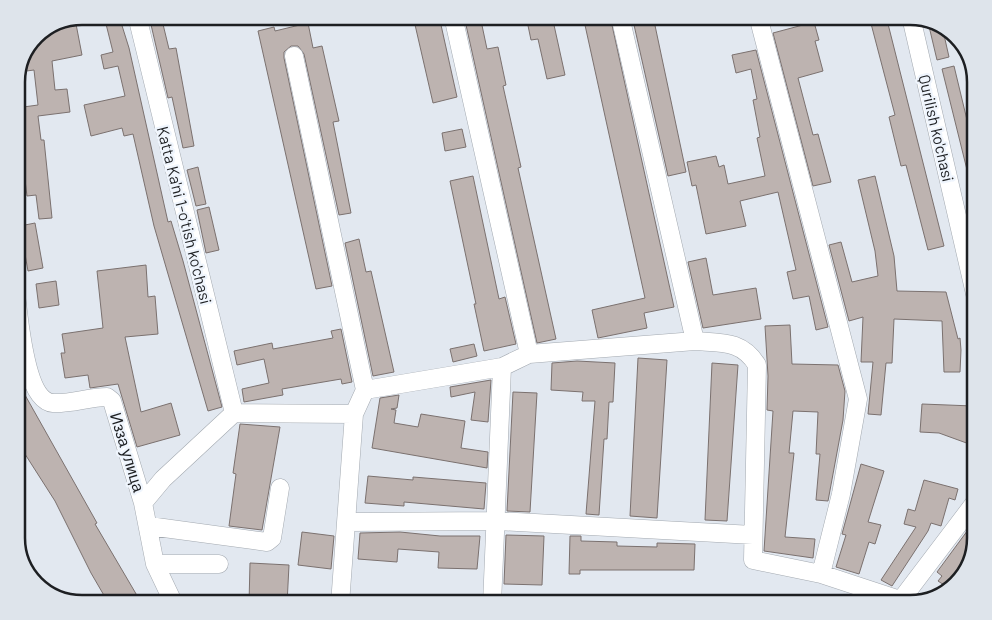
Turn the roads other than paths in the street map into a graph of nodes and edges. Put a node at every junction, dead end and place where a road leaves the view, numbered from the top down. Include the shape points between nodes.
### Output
1 (138, 25) edge
2 (455, 25) edge
3 (622, 25) edge
4 (760, 25) edge
5 (913, 25) edge
6 (294, 56) dead end
7 (967, 259) edge
8 (695, 341) junction
9 (529, 354) junction
10 (25, 363) edge
11 (502, 367) junction
12 (365, 390) junction
13 (234, 413) junction
14 (354, 414) junction
15 (280, 488) dead end
16 (143, 502) junction
17 (967, 513) edge
18 (497, 521) junction
19 (346, 522) junction
20 (149, 526) junction
21 (753, 535) junction
22 (155, 564) junction
23 (219, 564) dead end
24 (821, 574) junction
25 (170, 595) edge
26 (341, 595) edge
27 (493, 595) edge
28 (880, 595) edge
29 (904, 595) edge

1 - 13 street, Katta Ka'ni 1-o'tish ko'chasi
2 - 9 street
3 - 8 street
4 - 24 street via 858,399 841,494
5 - 7 street, Qurilish ko'chasi
6 - 12 street
8 - 9 street
8 - 21 street via 733,345 750,352 757,365
9 - 11 street
10 - 16 street, Изза улица via 43,399 52,403 107,397 112,402
11 - 12 street
11 - 18 street
12 - 14 street
13 - 14 street
13 - 16 street
14 - 19 street
15 - 20 street via 272,538 267,542
16 - 20 street
17 - 29 street
18 - 19 street
18 - 21 street
18 - 27 street
19 - 26 street
20 - 22 street
21 - 24 street via 754,560
22 - 23 street
22 - 25 street
24 - 28 street

